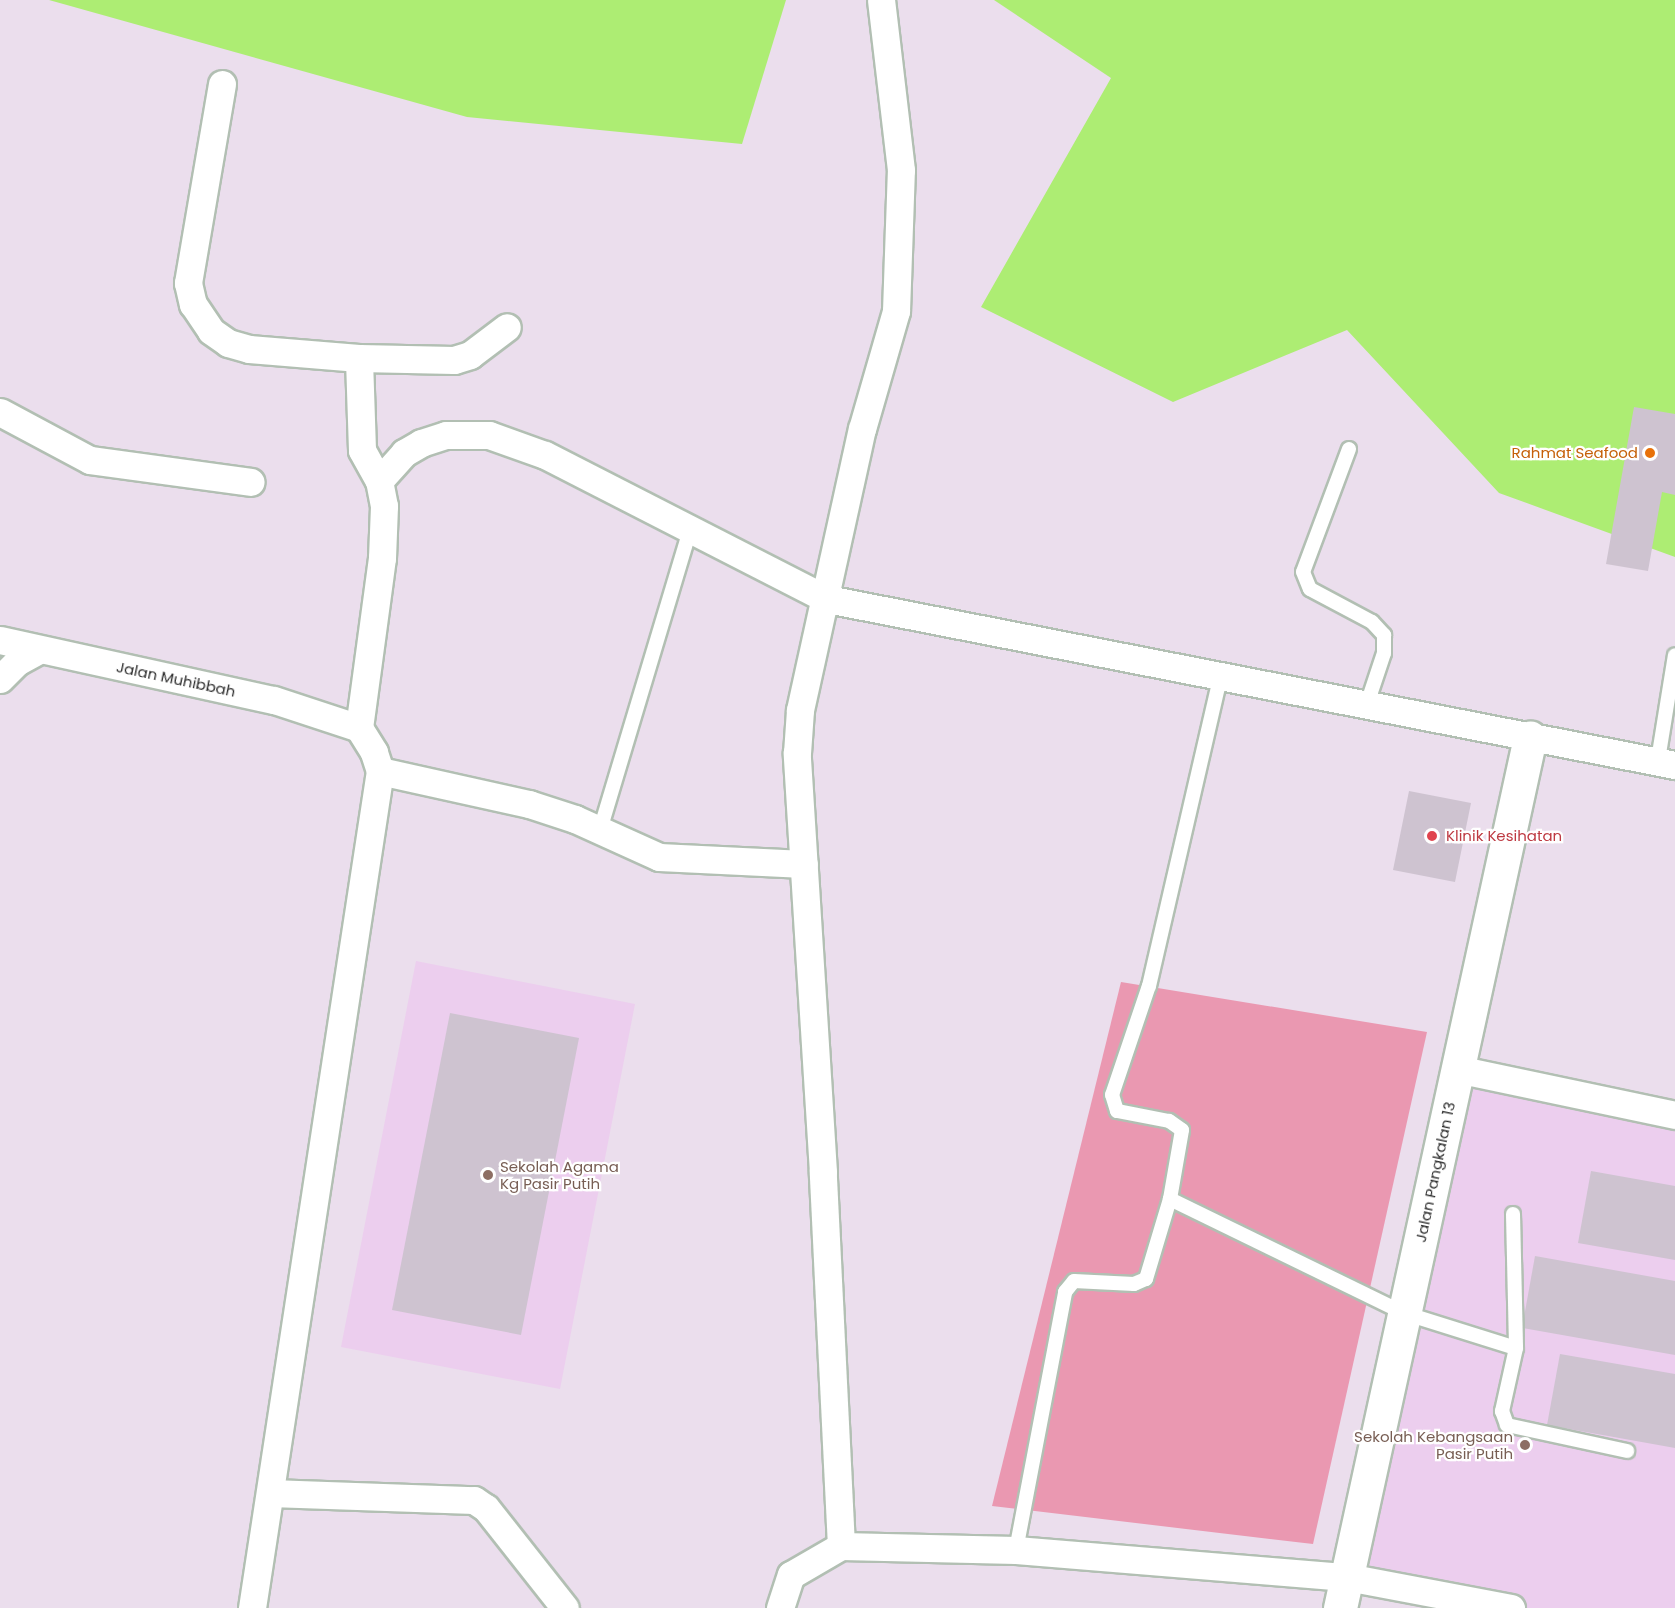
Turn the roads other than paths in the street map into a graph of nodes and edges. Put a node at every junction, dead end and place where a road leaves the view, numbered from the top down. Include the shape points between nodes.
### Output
1 (881, 0) edge
2 (222, 84) dead end
3 (507, 327) dead end
4 (359, 358) junction
5 (0, 412) edge
6 (1349, 449) dead end
7 (250, 482) dead end
8 (379, 482) junction
9 (690, 530) junction
10 (827, 599) junction
11 (0, 640) edge
12 (37, 651) junction
13 (1675, 655) edge
14 (1220, 678) junction
15 (0, 679) edge
16 (1366, 707) junction
17 (358, 728) junction
18 (1530, 737) junction
19 (1666, 763) edge
20 (380, 771) junction
21 (600, 830) junction
22 (804, 864) junction
23 (1457, 1069) junction
24 (1675, 1115) edge
25 (1170, 1199) junction
26 (1513, 1214) dead end
27 (1404, 1313) junction
28 (1516, 1348) junction
29 (1627, 1451) dead end
30 (270, 1493) junction
31 (842, 1546) junction
32 (1016, 1550) junction
33 (1347, 1577) junction
34 (252, 1608) edge
35 (565, 1608) edge
36 (780, 1608) edge
37 (1340, 1608) edge
38 (1511, 1608) edge

1 - 10 street via 901,170 896,311 862,429
2 - 4 street via 190,263 188,284 193,304 211,331 228,343 249,349
3 - 4 street via 460,360
4 - 8 street via 362,450
5 - 7 street via 90,460
6 - 16 lane via 1303,572 1310,589 1372,622 1384,635 1384,653
8 - 9 street via 404,453 421,443 446,435 489,435 545,455
8 - 17 street via 384,506 382,558
9 - 10 street
9 - 21 lane
10 - 14 street
10 - 22 street via 800,710 797,753
11 - 12 street, Jalan Muhibbah
12 - 15 street via 17,662
12 - 17 street, Jalan Muhibbah via 274,700
13 - 19 lane
14 - 16 street
14 - 25 lane via 1149,986 1112,1095 1117,1111 1169,1121 1182,1130
16 - 18 street
17 - 20 street via 374,752
18 - 19 street
18 - 23 street, Jalan Pangkalan 13
20 - 21 street via 529,804
20 - 30 street
21 - 22 street via 659,857
22 - 31 street
23 - 24 street
23 - 27 street, Jalan Pangkalan 13
25 - 27 lane
25 - 32 lane via 1146,1279 1134,1284 1074,1281 1065,1292
26 - 28 lane
27 - 28 lane
27 - 33 street, Jalan Pangkalan 13
28 - 29 lane via 1502,1411 1507,1425
30 - 34 street
30 - 35 street via 474,1500 486,1508
31 - 32 street
31 - 36 street via 791,1575
32 - 33 street
33 - 37 street, Jalan Pangkalan 13
33 - 38 street

